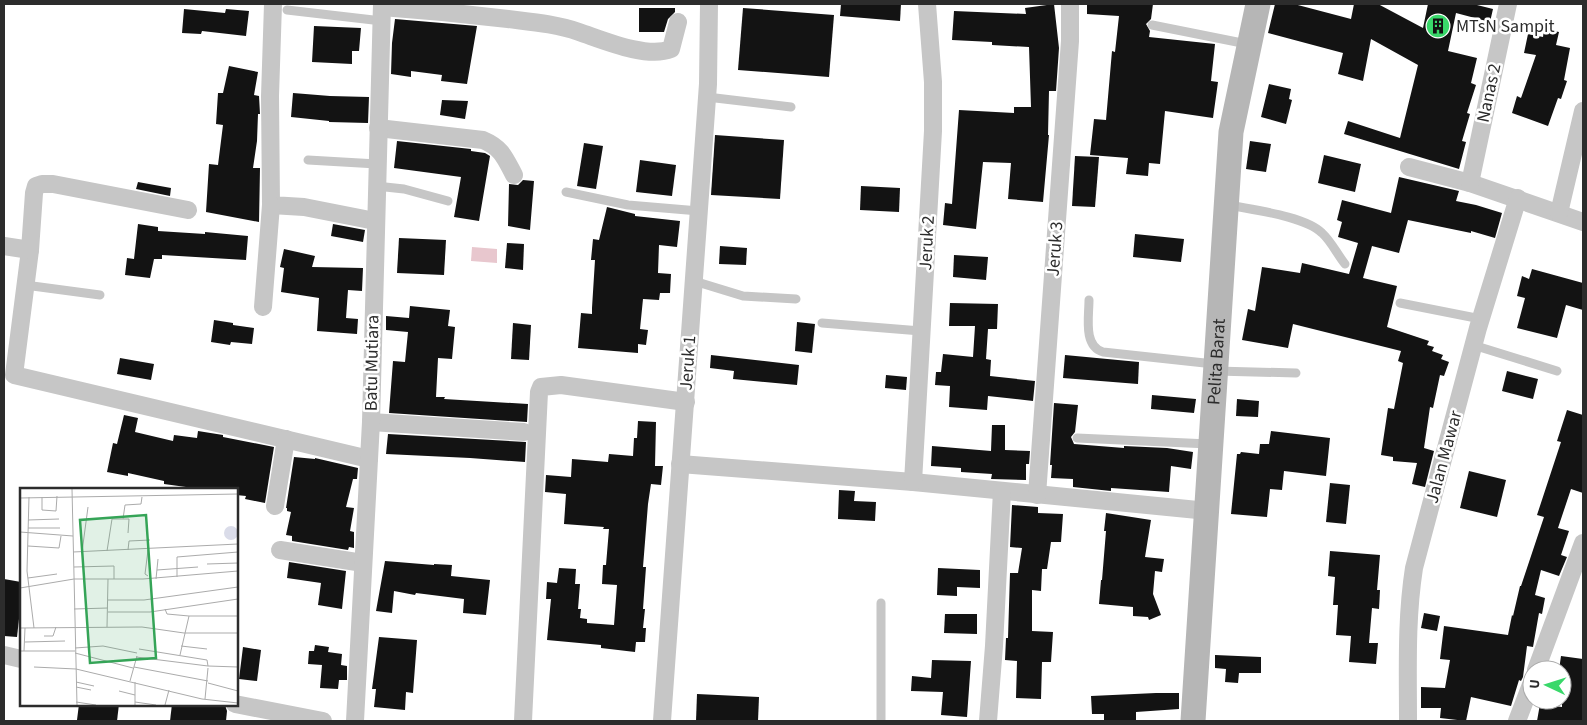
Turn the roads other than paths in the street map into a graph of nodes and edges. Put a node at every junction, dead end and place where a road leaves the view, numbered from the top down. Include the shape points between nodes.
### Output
1 (709, 4) edge
2 (927, 4) edge
3 (1070, 4) edge
4 (1258, 4) edge
5 (1508, 4) edge
6 (280, 7) edge
7 (382, 11) edge
8 (678, 22) dead end
9 (1152, 25) dead end
10 (1250, 44) junction
11 (707, 98) junction
12 (791, 106) dead end
13 (1583, 111) edge
14 (378, 128) junction
15 (308, 160) dead end
16 (377, 164) junction
17 (1409, 167) dead end
18 (514, 175) dead end
19 (1470, 183) junction
20 (376, 186) junction
21 (566, 192) dead end
22 (1518, 198) junction
23 (448, 200) dead end
24 (271, 205) junction
25 (1226, 205) junction
26 (188, 210) dead end
27 (699, 211) junction
28 (1559, 213) junction
29 (375, 221) junction
30 (1583, 222) edge
31 (4, 246) edge
32 (30, 250) junction
33 (1345, 264) dead end
34 (694, 281) junction
35 (25, 285) junction
36 (100, 295) dead end
37 (796, 299) dead end
38 (1089, 300) dead end
39 (1400, 303) dead end
40 (263, 307) dead end
41 (1480, 319) junction
42 (822, 323) dead end
43 (921, 331) junction
44 (1473, 346) junction
45 (1216, 368) junction
46 (1557, 371) dead end
47 (1296, 373) dead end
48 (9, 374) edge
49 (686, 402) junction
50 (371, 422) junction
51 (524, 432) dead end
52 (1077, 438) dead end
53 (286, 439) junction
54 (1212, 444) junction
55 (369, 459) junction
56 (680, 464) junction
57 (913, 482) junction
58 (1002, 491) junction
59 (1037, 495) junction
60 (275, 506) dead end
61 (1208, 511) junction
62 (1583, 543) edge
63 (280, 550) dead end
64 (364, 563) junction
65 (882, 603) dead end
66 (1540, 660) edge
67 (238, 705) edge
68 (323, 721) edge
69 (355, 721) edge
70 (523, 721) edge
71 (662, 721) edge
72 (880, 721) edge
73 (988, 721) edge
74 (1193, 721) edge
75 (1408, 721) edge

1 - 11 street, Jeruk 1
2 - 43 street, Jeruk 2 via 934,116
3 - 59 street, Jeruk 3
4 - 10 street, Pelita Barat
5 - 19 street, Nanas 2
6 - 7 lane
6 - 24 street via 270,96
7 - 8 street via 468,14 546,24 625,48 654,52 671,48
7 - 14 street, Batu Mutiara
9 - 10 lane
10 - 25 street, Pelita Barat via 1231,132
11 - 12 lane
11 - 27 street, Jeruk 1
13 - 28 street
14 - 16 street, Batu Mutiara
14 - 18 street via 484,140 502,152
15 - 16 lane
16 - 20 street, Batu Mutiara
17 - 19 street
19 - 22 street
20 - 23 lane
20 - 29 street, Batu Mutiara
21 - 27 lane via 628,205
22 - 28 street
22 - 41 street, Jalan Mawar
24 - 29 street via 304,207
24 - 40 street
25 - 33 lane via 1300,220 1313,226
25 - 45 street, Pelita Barat
26 - 32 street via 42,184 36,186 34,193
27 - 34 street, Jeruk 1
28 - 30 street
29 - 50 street, Batu Mutiara
31 - 32 street
32 - 35 street
34 - 37 lane via 743,296
34 - 49 street, Jeruk 1
35 - 36 lane
35 - 48 street
38 - 45 lane via 1089,333 1096,350
39 - 41 lane
41 - 44 street, Jalan Mawar
42 - 43 lane
43 - 57 street, Jeruk 2
44 - 46 lane
44 - 75 street, Jalan Mawar via 1414,568 1408,635
45 - 47 lane
45 - 54 street, Pelita Barat
48 - 53 street
49 - 56 street, Jeruk 1
49 - 70 street via 561,385 541,387
50 - 51 street
50 - 55 street, Batu Mutiara
52 - 54 lane
53 - 55 street
53 - 60 street
54 - 61 street, Pelita Barat
55 - 64 street, Batu Mutiara
56 - 57 street
56 - 71 street, Jeruk 1
57 - 58 street
58 - 59 street
58 - 73 street
59 - 61 street
61 - 74 street, Pelita Barat
62 - 66 street
63 - 64 street
64 - 69 street, Batu Mutiara
65 - 72 lane
67 - 68 street

